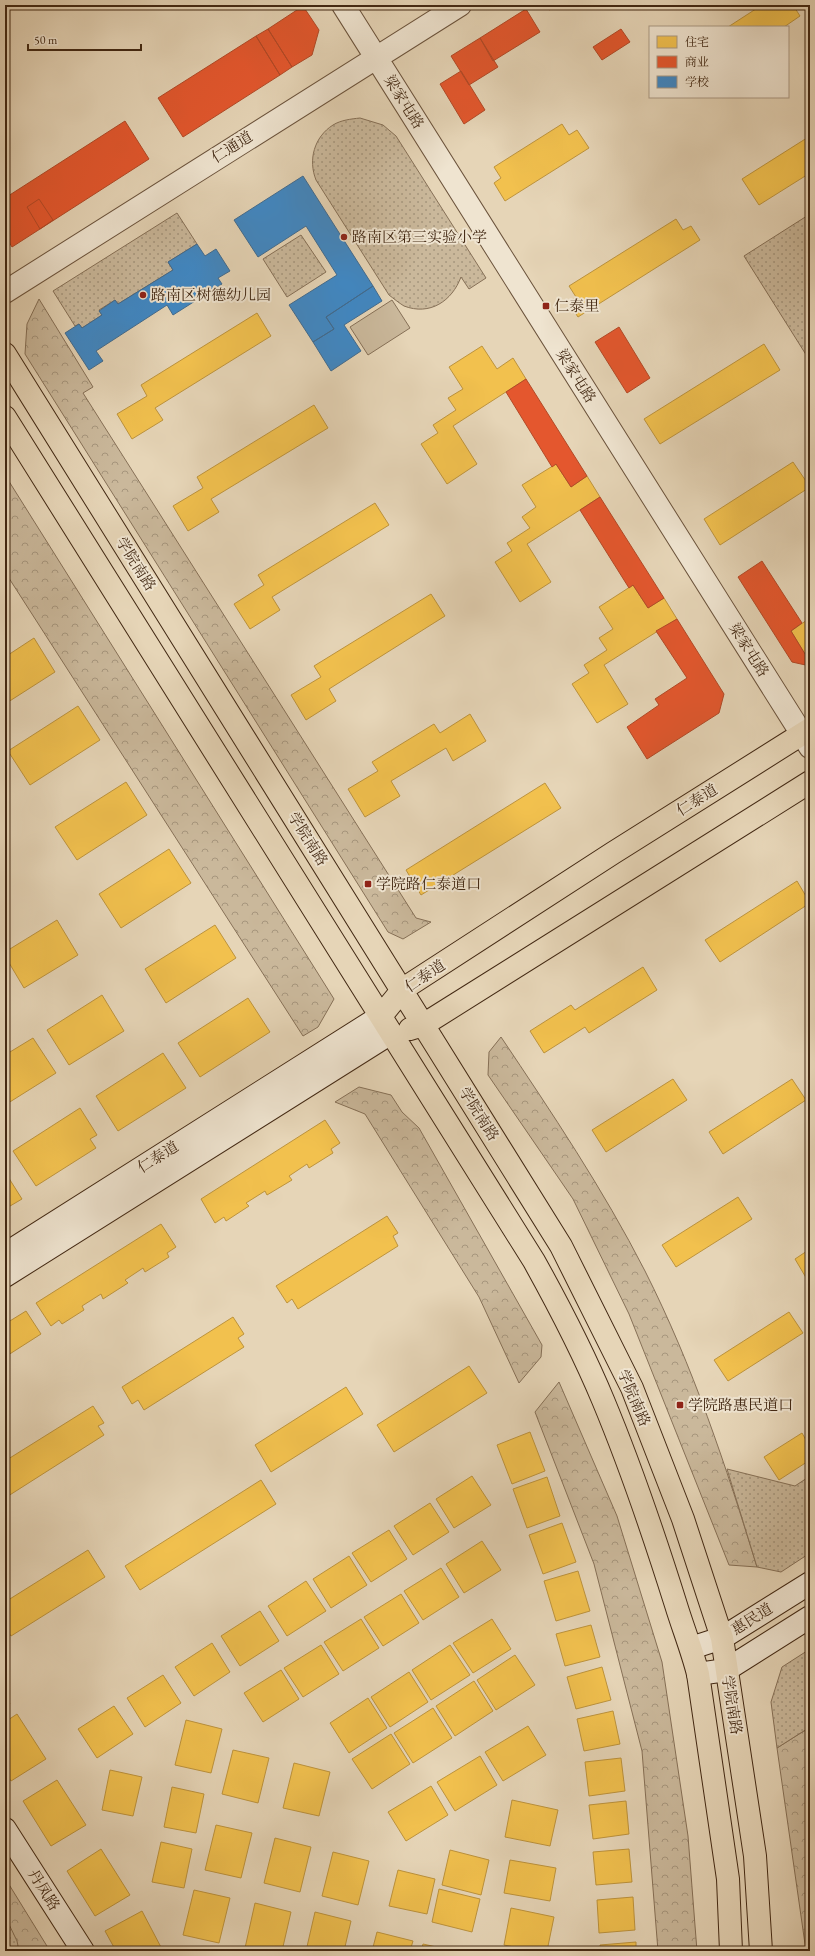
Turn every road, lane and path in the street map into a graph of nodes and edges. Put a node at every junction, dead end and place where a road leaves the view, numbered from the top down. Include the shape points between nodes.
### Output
1 (343, 5) edge
2 (460, 5) edge
3 (377, 58) junction
4 (5, 292) edge
5 (5, 354) edge
6 (5, 417) edge
7 (807, 737) edge
8 (810, 782) edge
9 (403, 989) junction
10 (386, 1025) junction
11 (423, 1026) junction
12 (5, 1254) edge
13 (5, 1276) edge
14 (810, 1582) edge
15 (810, 1617) edge
16 (722, 1638) junction
17 (691, 1648) junction
18 (726, 1670) junction
19 (698, 1674) junction
20 (5, 1829) edge
21 (83, 1951) edge
22 (731, 1951) edge
23 (761, 1951) edge

1 - 3 street, 梁家屯路
2 - 3 street, 仁通道
3 - 4 street, 仁通道
3 - 7 street, 梁家屯路
5 - 9 main road, 学院南路
6 - 10 main road, 学院南路
7 - 9 main road, 仁泰道 via 613,853
8 - 11 main road, 仁泰道
9 - 10 main road, 仁泰道
9 - 11 main road, 学院南路
10 - 11 main road, 仁泰道
10 - 12 street, 仁泰道
10 - 13 street, 仁泰道
10 - 17 main road, 学院南路 via 534,1262 557,1304 602,1398 628,1462
11 - 16 main road, 学院南路 via 561,1246 587,1295 632,1388 683,1519
14 - 16 street, 惠民道
15 - 18 street, 惠民道
16 - 17 street, 惠民道
16 - 18 main road, 学院南路
17 - 19 main road, 学院南路
18 - 19 street, 惠民道
18 - 23 main road, 学院南路 via 755,1856
19 - 22 main road, 学院南路 via 728,1878
20 - 21 street, 丹凤路

